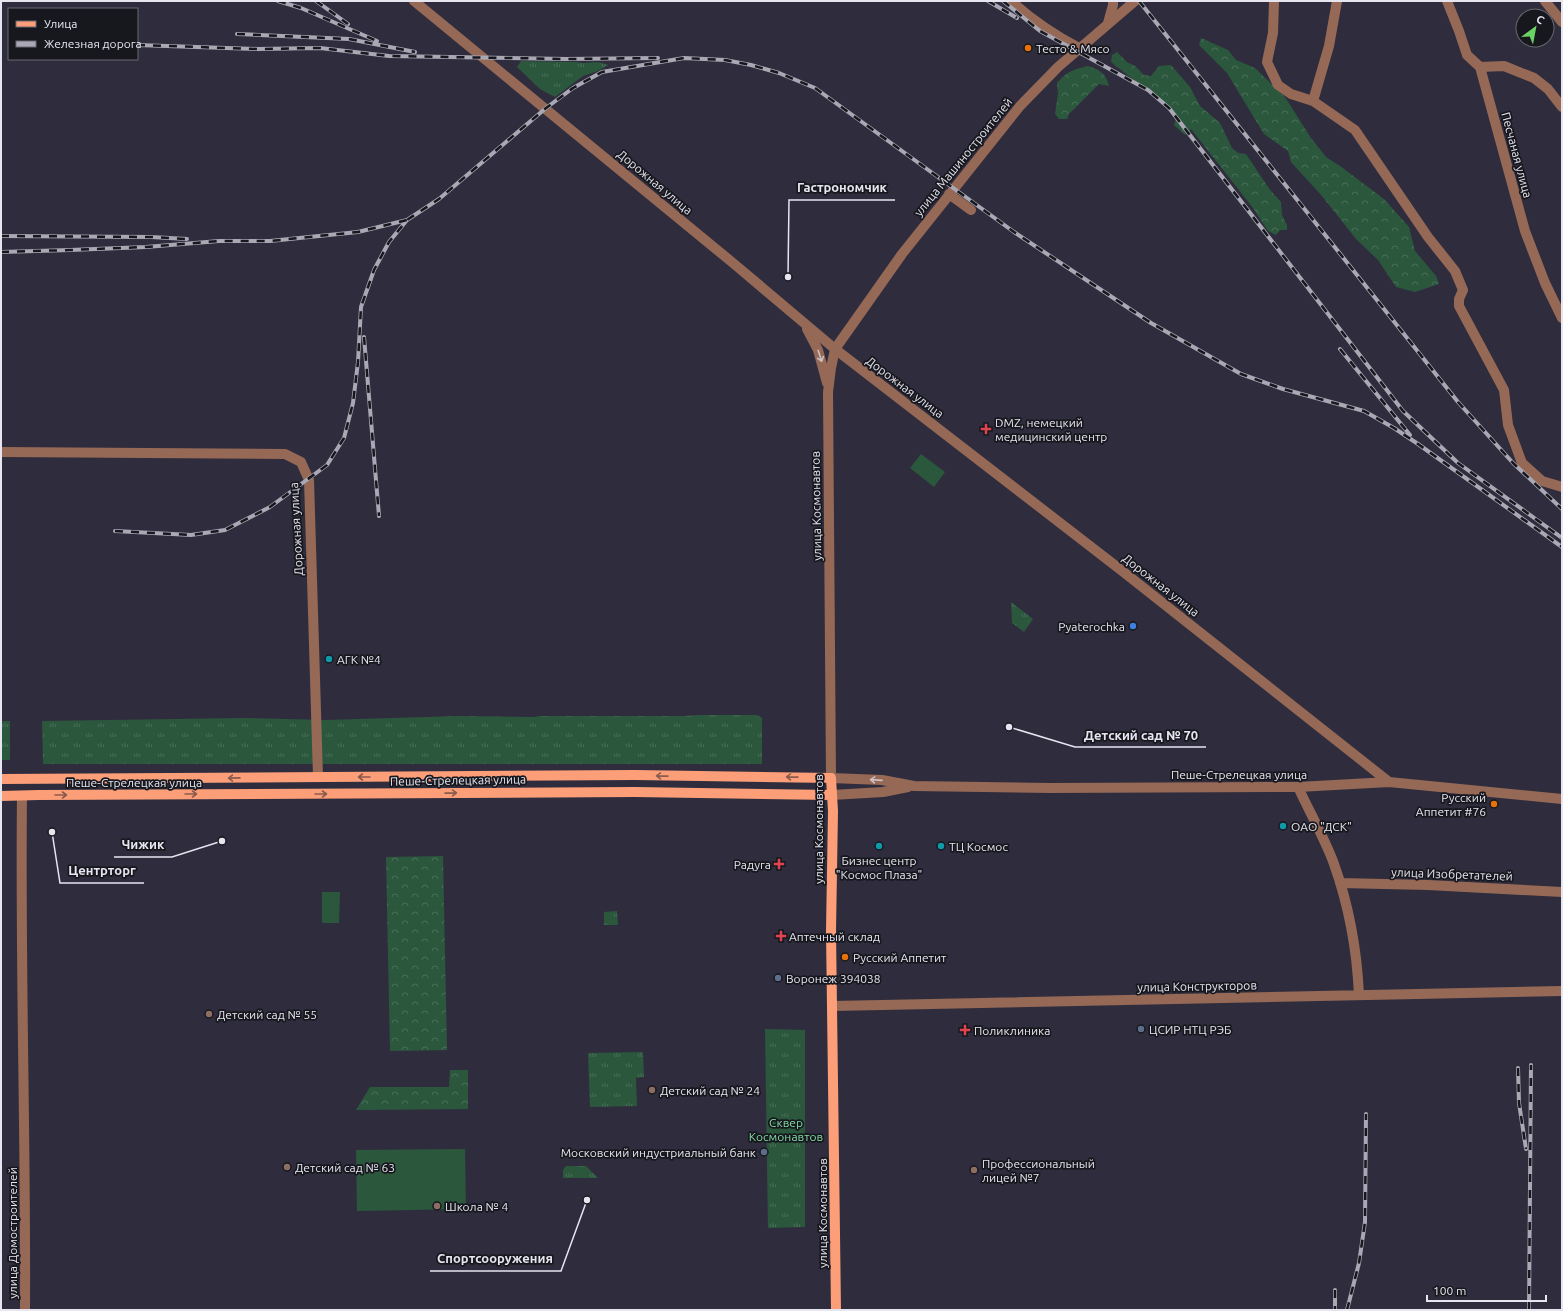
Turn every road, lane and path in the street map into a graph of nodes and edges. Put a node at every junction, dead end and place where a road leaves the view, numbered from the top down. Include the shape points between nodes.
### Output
1 (414, 1) edge
2 (1011, 1) edge
3 (1112, 1) edge
4 (1135, 1) edge
5 (1274, 1) edge
6 (1337, 1) edge
7 (1447, 1) edge
8 (1545, 1) edge
9 (1562, 22) edge
10 (1108, 23) junction
11 (1079, 48) junction
12 (1480, 67) junction
13 (1313, 101) junction
14 (1562, 107) edge
15 (949, 194) junction
16 (971, 210) dead end
17 (1562, 318) edge
18 (804, 323) junction
19 (835, 349) junction
20 (828, 392) junction
21 (1, 452) edge
22 (1562, 487) edge
23 (318, 777) junction
24 (831, 778) junction
25 (1, 779) edge
26 (1388, 782) junction
27 (914, 786) junction
28 (1298, 787) junction
29 (832, 794) junction
30 (1, 796) edge
31 (22, 796) junction
32 (1562, 799) edge
33 (1340, 884) junction
34 (1562, 892) edge
35 (1562, 991) edge
36 (1359, 995) junction
37 (832, 1006) junction
38 (25, 1310) edge
39 (836, 1310) edge

1 - 18 street, Дорожная улица
2 - 11 street via 1031,19
3 - 10 street
4 - 10 street, улица Машиностроителей
5 - 13 street via 1273,32 1267,62 1278,85 1291,94
6 - 13 street via 1329,46
7 - 12 street, Песчаная улица via 1467,55
8 - 9 street
10 - 11 street, улица Машиностроителей
11 - 15 street, улица Машиностроителей via 1020,106
12 - 14 street via 1504,66 1534,78 1548,89
12 - 17 street, Песчаная улица via 1525,231
13 - 22 street via 1355,130 1428,237 1455,270 1463,290 1459,306 1504,390 1508,425 1522,463 1542,482
15 - 16 street
15 - 19 street, улица Машиностроителей via 902,254
18 - 19 street, Дорожная улица
18 -> 20 street via 818,350
19 - 20 street, улица Космонавтов
19 - 26 street, Дорожная улица via 1153,595
20 - 24 street, улица Космонавтов
21 - 23 street, Дорожная улица via 285,454 301,462 309,480
24 -> 23 main road, Пеше-Стрелецкая улица via 635,775
23 -> 25 main road, Пеше-Стрелецкая улица
27 -> 24 street, Пеше-Стрелецкая улица via 882,780
24 - 29 main road, улица Космонавтов
26 - 28 street, Пеше-Стрелецкая улица
26 - 32 street, Пеше-Стрелецкая улица
27 - 28 street, Пеше-Стрелецкая улица
27 - 29 street, Пеше-Стрелецкая улица via 883,792
28 - 33 street via 1334,863
31 -> 29 main road, Пеше-Стрелецкая улица via 635,792
29 - 37 main road, улица Космонавтов
30 - 31 main road, Пеше-Стрелецкая улица
31 - 38 street, улица Домостроителей
33 - 34 street, улица Изобретателей via 1428,885
33 - 36 street via 1354,938
35 - 36 street, улица Конструкторов
36 - 37 street, улица Конструкторов
37 - 39 main road, улица Космонавтов

